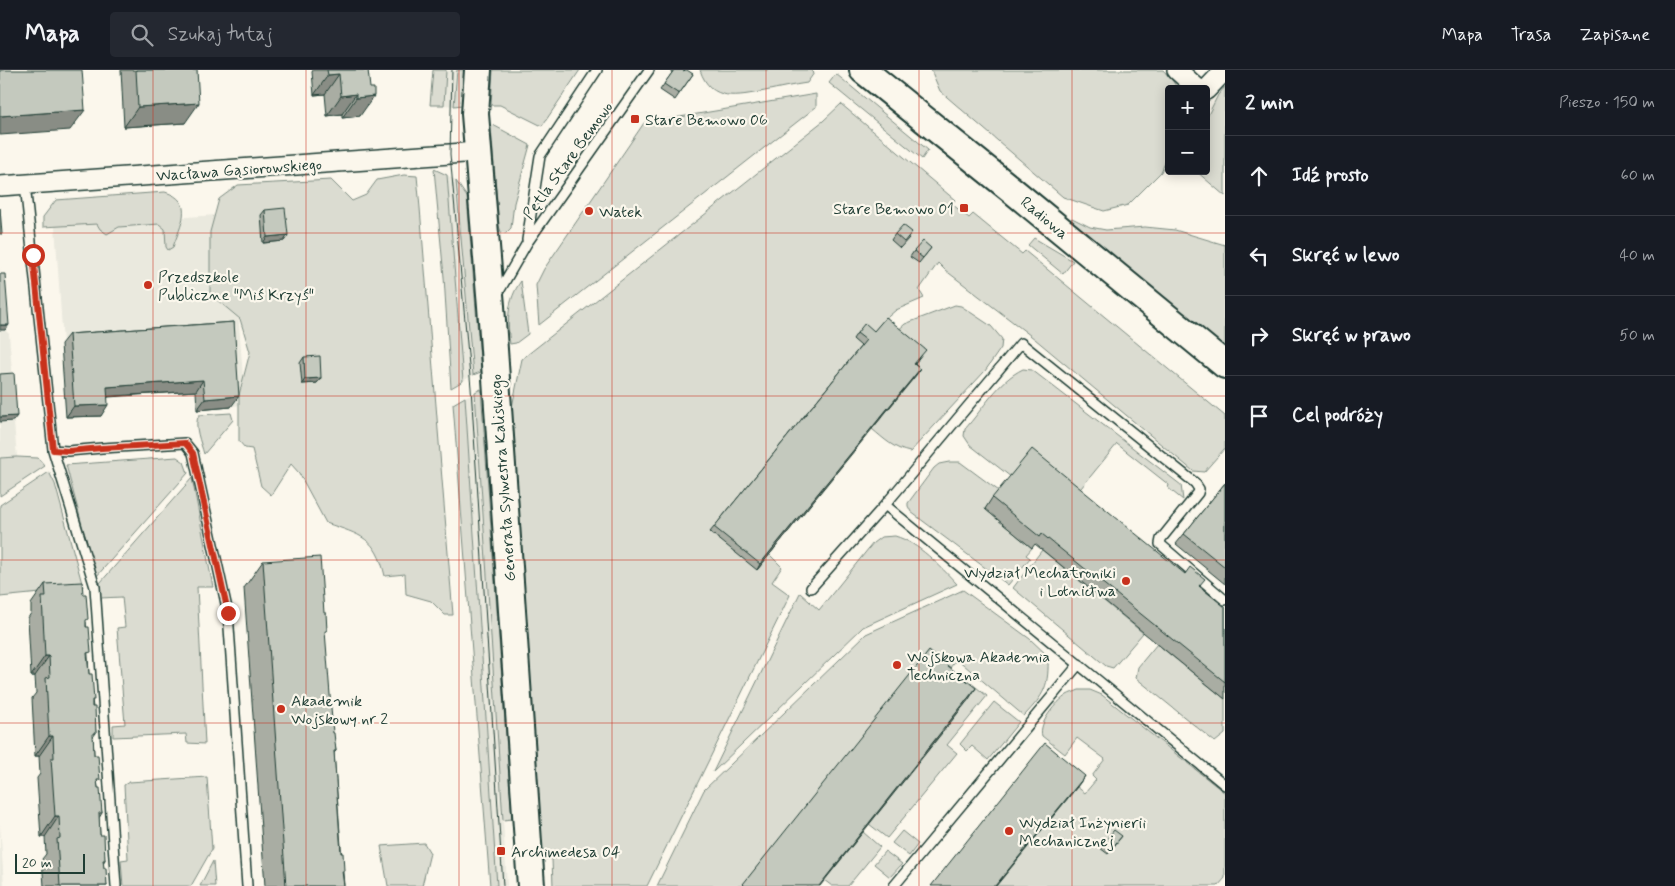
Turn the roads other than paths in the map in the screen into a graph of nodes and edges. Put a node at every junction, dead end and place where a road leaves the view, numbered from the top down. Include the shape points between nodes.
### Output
1 (478, 70) edge
2 (597, 70) edge
3 (649, 70) edge
4 (1177, 70) edge
5 (1224, 70) edge
6 (869, 72) edge
7 (1194, 85) edge
8 (1210, 86) edge
9 (478, 152) junction
10 (25, 184) junction
11 (0, 186) edge
12 (527, 243) junction
13 (491, 306) junction
14 (1225, 366) edge
15 (53, 450) junction
16 (884, 505) junction
17 (811, 588) dead end
18 (1225, 600) edge
19 (1079, 664) junction
20 (1225, 785) edge
21 (116, 886) edge
22 (247, 886) edge
23 (531, 886) edge
24 (894, 886) edge

1 - 9 street, Generała Sylwestra Kaliskiego via 475,114
2 - 12 lane, Pętla Stare Bemowo via 540,156
3 - 12 lane, Pętla Stare Bemowo
4 - 7 street
5 - 8 street
6 - 14 street, Radiowa
9 - 10 street, Wacława Gąsiorowskiego
9 - 13 street, Generała Sylwestra Kaliskiego
10 - 11 street, Wacława Gąsiorowskiego
10 - 15 lane
12 - 13 lane, Pętla Stare Bemowo
13 - 23 street, Generała Sylwestra Kaliskiego
15 - 21 lane via 95,587
15 - 22 lane via 185,443 193,453 228,613
16 - 17 lane
16 - 18 lane via 1021,343 1195,483 1198,493 1160,544
16 - 19 lane
19 - 20 lane
19 - 24 lane

